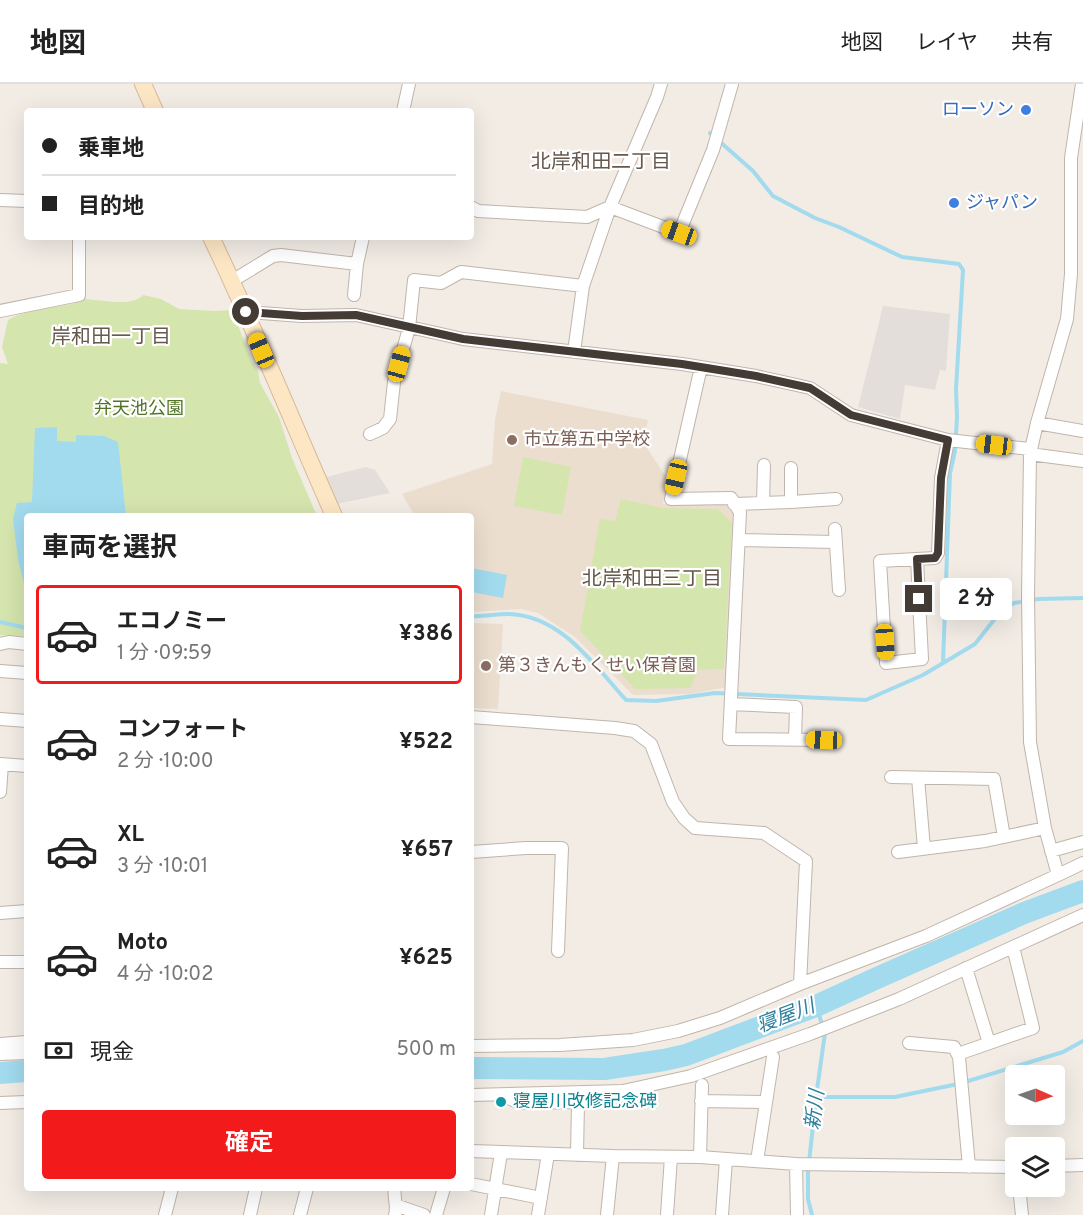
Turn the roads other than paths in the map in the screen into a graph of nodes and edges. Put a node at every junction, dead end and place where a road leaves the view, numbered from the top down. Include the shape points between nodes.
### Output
1 (143, 84) edge
2 (409, 84) edge
3 (661, 84) edge
4 (732, 84) edge
5 (1082, 84) edge
6 (154, 108) edge
7 (404, 108) edge
8 (0, 200) edge
9 (24, 201) edge
10 (610, 207) junction
11 (474, 209) edge
12 (78, 240) edge
13 (212, 240) edge
14 (362, 240) edge
15 (357, 264) junction
16 (1077, 274) edge
17 (232, 281) junction
18 (583, 286) junction
19 (354, 295) dead end
20 (0, 310) edge
21 (246, 312) junction
22 (409, 328) junction
23 (574, 352) junction
24 (701, 367) junction
25 (1037, 423) junction
26 (1083, 431) edge
27 (370, 434) dead end
28 (948, 440) junction
29 (1030, 451) junction
30 (1083, 461) edge
31 (764, 465) dead end
32 (792, 468) dead end
33 (836, 499) dead end
34 (791, 502) junction
35 (763, 503) junction
36 (734, 504) junction
37 (333, 513) edge
38 (836, 529) dead end
39 (739, 540) junction
40 (836, 542) junction
41 (917, 559) junction
42 (839, 590) dead end
43 (0, 644) edge
44 (24, 644) edge
45 (0, 671) edge
46 (24, 673) edge
47 (731, 698) junction
48 (474, 717) edge
49 (0, 718) edge
50 (24, 721) edge
51 (795, 739) junction
52 (824, 740) dead end
53 (1, 764) edge
54 (24, 766) edge
55 (891, 777) dead end
56 (918, 778) junction
57 (0, 792) edge
58 (1045, 828) junction
59 (1004, 837) junction
60 (1083, 842) edge
61 (924, 848) junction
62 (1051, 851) junction
63 (474, 852) edge
64 (898, 852) dead end
65 (1083, 863) edge
66 (1058, 875) junction
67 (24, 911) edge
68 (0, 913) edge
69 (1083, 915) edge
70 (1083, 923) edge
71 (1063, 933) dead end
72 (1013, 947) junction
73 (558, 951) dead end
74 (0, 962) edge
75 (24, 962) edge
76 (966, 968) junction
77 (800, 984) junction
78 (24, 1042) edge
79 (909, 1043) dead end
80 (989, 1043) junction
81 (0, 1044) edge
82 (474, 1046) edge
83 (24, 1053) edge
84 (0, 1054) edge
85 (958, 1054) junction
86 (773, 1057) dead end
87 (702, 1085) dead end
88 (603, 1092) junction
89 (500, 1094) junction
90 (474, 1095) edge
91 (701, 1101) junction
92 (24, 1102) edge
93 (578, 1102) junction
94 (766, 1102) junction
95 (0, 1103) edge
96 (474, 1151) edge
97 (501, 1153) junction
98 (548, 1154) junction
99 (577, 1155) junction
100 (613, 1156) junction
101 (671, 1156) junction
102 (700, 1157) junction
103 (726, 1159) junction
104 (757, 1161) junction
105 (804, 1164) junction
106 (1083, 1165) edge
107 (1065, 1166) edge
108 (969, 1167) junction
109 (1005, 1167) edge
110 (474, 1185) edge
111 (495, 1189) junction
112 (171, 1191) edge
113 (254, 1191) edge
114 (306, 1191) edge
115 (395, 1191) edge
116 (443, 1191) edge
117 (1020, 1197) edge
118 (541, 1198) junction
119 (396, 1210) edge
120 (165, 1215) edge
121 (250, 1215) edge
122 (300, 1215) edge
123 (424, 1215) edge
124 (436, 1215) edge
125 (491, 1215) edge
126 (538, 1215) edge
127 (607, 1215) edge
128 (667, 1215) edge
129 (722, 1215) edge
130 (797, 1215) edge
131 (1022, 1215) edge

1 - 6 street
2 - 7 street
3 - 10 street
4 - 10 street via 713,150 679,233
5 - 16 street via 1071,158
8 - 9 street
10 - 11 street via 587,217
10 - 18 street
12 - 20 street via 78,295
13 - 17 street
14 - 15 street
15 - 17 street via 280,255
15 - 19 street
16 - 25 street
17 - 21 street
18 - 22 street via 461,272 441,283 414,280
18 - 23 street
21 - 22 street via 356,315
21 - 37 street
22 - 23 street via 463,339
22 - 27 street via 394,382 390,419
23 - 24 street
24 - 28 street via 810,388 851,415
24 - 36 street via 671,499 731,498
25 - 26 street
25 - 29 street
28 - 29 street
28 - 41 street via 941,478 938,553 935,558
29 - 30 street
29 - 58 street via 1030,742
31 - 35 street
32 - 34 street
33 - 34 street
34 - 35 street
35 - 36 street
36 - 39 street via 740,512
38 - 40 street
39 - 40 street
39 - 47 street
40 - 42 street
41 - 41 street via 922,659 886,663 880,561
43 - 44 street
45 - 46 street
47 - 51 street via 796,707
47 - 51 street via 729,739
48 - 77 street via 634,731 651,744 673,802 695,828 764,833 806,861
49 - 50 street
51 - 52 street
53 - 54 street
53 - 57 street
55 - 56 street
56 - 59 street via 994,779
56 - 61 street
58 - 59 street
58 - 62 street
59 - 61 street
60 - 62 street
61 - 64 street
62 - 66 street
63 - 73 street via 562,848
65 - 66 street
66 - 77 street via 926,936
67 - 68 street
69 - 72 street
70 - 71 street
72 - 76 street
72 - 80 street via 1033,1028
74 - 75 street
76 - 80 street
76 - 88 street via 899,999 733,1062 680,1078
77 - 82 street via 720,1018 633,1040
78 - 81 street
79 - 85 street via 954,1047
80 - 85 street
83 - 84 street
85 - 108 street
86 - 94 street
87 - 91 street
88 - 89 street
88 - 93 street
89 - 90 street
89 - 93 street via 519,1103
91 - 94 street
91 - 102 street
92 - 95 street
93 - 99 street
94 - 104 street
96 - 97 street
97 - 98 street
97 - 111 street
98 - 99 street
98 - 118 street
99 - 100 street
100 - 101 street
100 - 127 street
101 - 102 street
101 - 128 street
102 - 103 street
103 - 104 street
103 - 129 street
104 - 105 street
105 - 108 street
105 - 130 street
106 - 107 street
108 - 109 street
110 - 111 street
111 - 118 street
111 - 125 street
112 - 120 street
113 - 121 street
114 - 122 street
115 - 119 street
116 - 124 street
117 - 131 street
118 - 126 street
119 - 123 street

